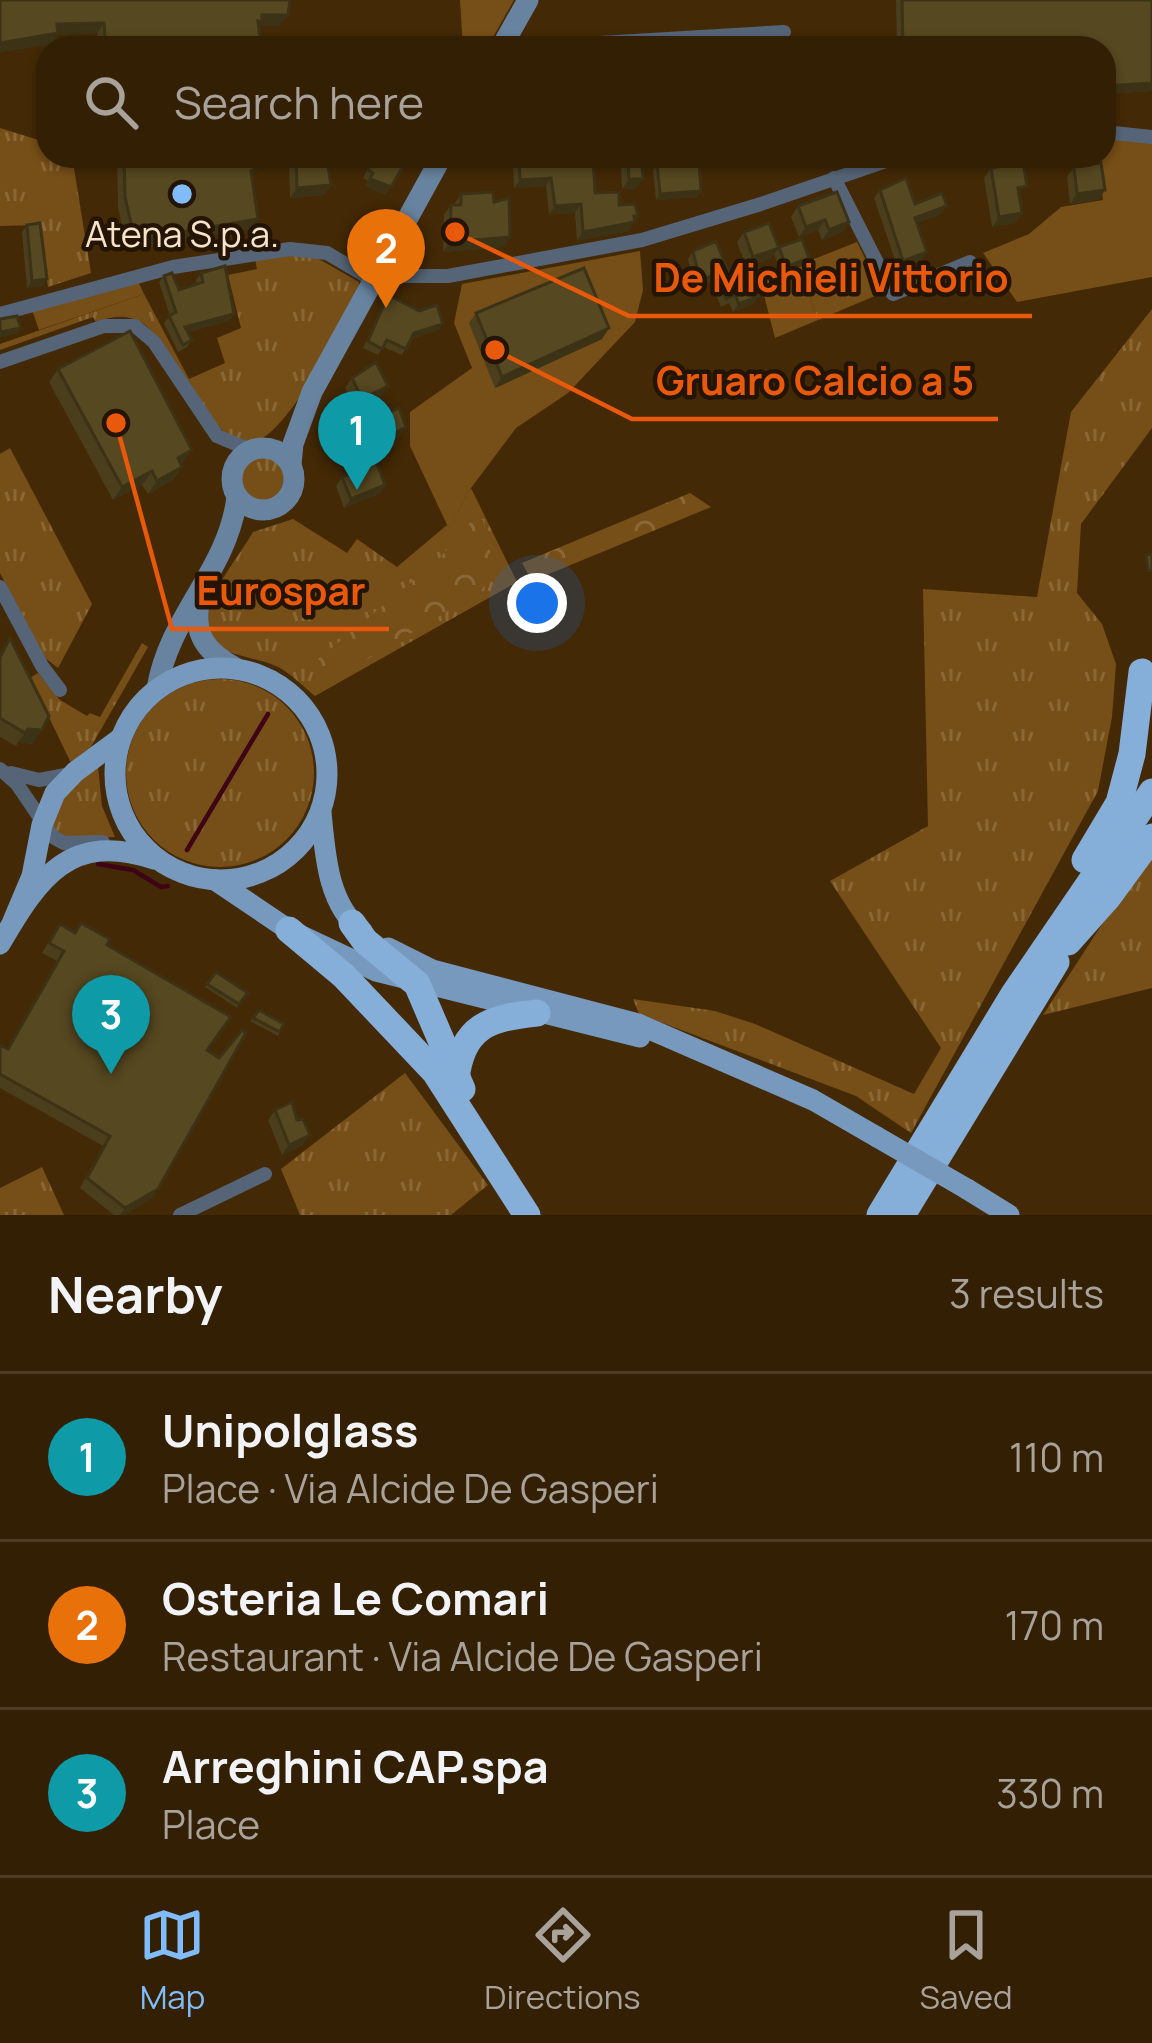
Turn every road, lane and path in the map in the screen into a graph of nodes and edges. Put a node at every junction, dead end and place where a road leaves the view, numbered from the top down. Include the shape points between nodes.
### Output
1 (528, 0) edge
2 (784, 32) dead end
3 (508, 36) edge
4 (717, 36) edge
5 (1116, 133) edge
6 (1152, 137) edge
7 (435, 168) edge
8 (864, 168) edge
9 (834, 178) junction
10 (970, 262) dead end
11 (377, 272) junction
12 (0, 314) edge
13 (0, 362) edge
14 (312, 392) junction
15 (257, 449) junction
16 (291, 464) junction
17 (237, 497) junction
18 (271, 509) junction
19 (229, 541) junction
20 (0, 587) edge
21 (203, 587) junction
22 (236, 668) junction
23 (1142, 672) dead end
24 (158, 689) junction
25 (60, 690) dead end
26 (121, 738) junction
27 (0, 769) edge
28 (75, 772) junction
29 (1152, 792) edge
30 (321, 812) junction
31 (1152, 819) edge
32 (42, 825) junction
33 (1152, 837) edge
34 (152, 854) junction
35 (215, 880) junction
36 (14, 921) junction
37 (352, 922) junction
38 (289, 930) junction
39 (1068, 942) junction
40 (0, 944) edge
41 (417, 984) junction
42 (1014, 994) junction
43 (537, 1013) junction
44 (682, 1045) junction
45 (456, 1079) junction
46 (938, 1138) junction
47 (265, 1174) dead end
48 (180, 1215) edge
49 (526, 1215) edge
50 (539, 1215) edge
51 (878, 1215) edge
52 (902, 1215) edge
53 (912, 1215) edge
54 (1009, 1215) edge

1 - 3 main road
2 - 4 street
5 - 6 street
7 - 11 main road
8 - 9 street
9 - 10 street via 893,294
9 - 11 street via 660,235 496,270
11 - 12 street via 290,249 173,267
11 - 14 main road
13 - 15 street via 104,326 135,326 217,436
14 - 15 main road
14 - 16 main road
15 - 16 main road
15 - 17 main road via 236,462
16 - 18 main road via 293,488
17 - 18 main road
17 - 19 main road
18 - 19 main road
19 - 21 main road
20 - 25 street
21 - 22 main road via 198,630 212,654
21 - 24 main road via 174,631
22 - 24 main road via 195,671
22 - 30 main road via 274,682 305,708 326,758
23 - 42 highway via 1119,803 1046,920
24 - 26 main road
26 - 28 main road
26 - 34 main road via 117,796
27 - 28 street via 39,780
27 - 32 street
28 - 32 main road
29 - 42 highway
30 - 35 main road via 284,860 247,878
30 - 37 main road via 332,884
31 - 39 highway
32 - 34 street via 64,843 110,842
32 - 36 main road
33 - 39 highway
34 - 35 main road
34 - 36 main road via 101,849 72,856
35 - 38 main road
36 - 40 main road
37 - 41 highway
37 - 44 main road via 431,970 589,1009
38 - 41 main road
38 - 49 highway via 435,1072
39 - 46 highway
41 - 43 main road
41 - 45 highway
42 - 46 highway
43 - 44 main road
43 - 45 highway via 480,1028 467,1040
44 - 54 main road, bridge via 813,1100
45 - 50 highway
46 - 51 highway
46 - 52 highway
46 - 53 highway
47 - 48 street

